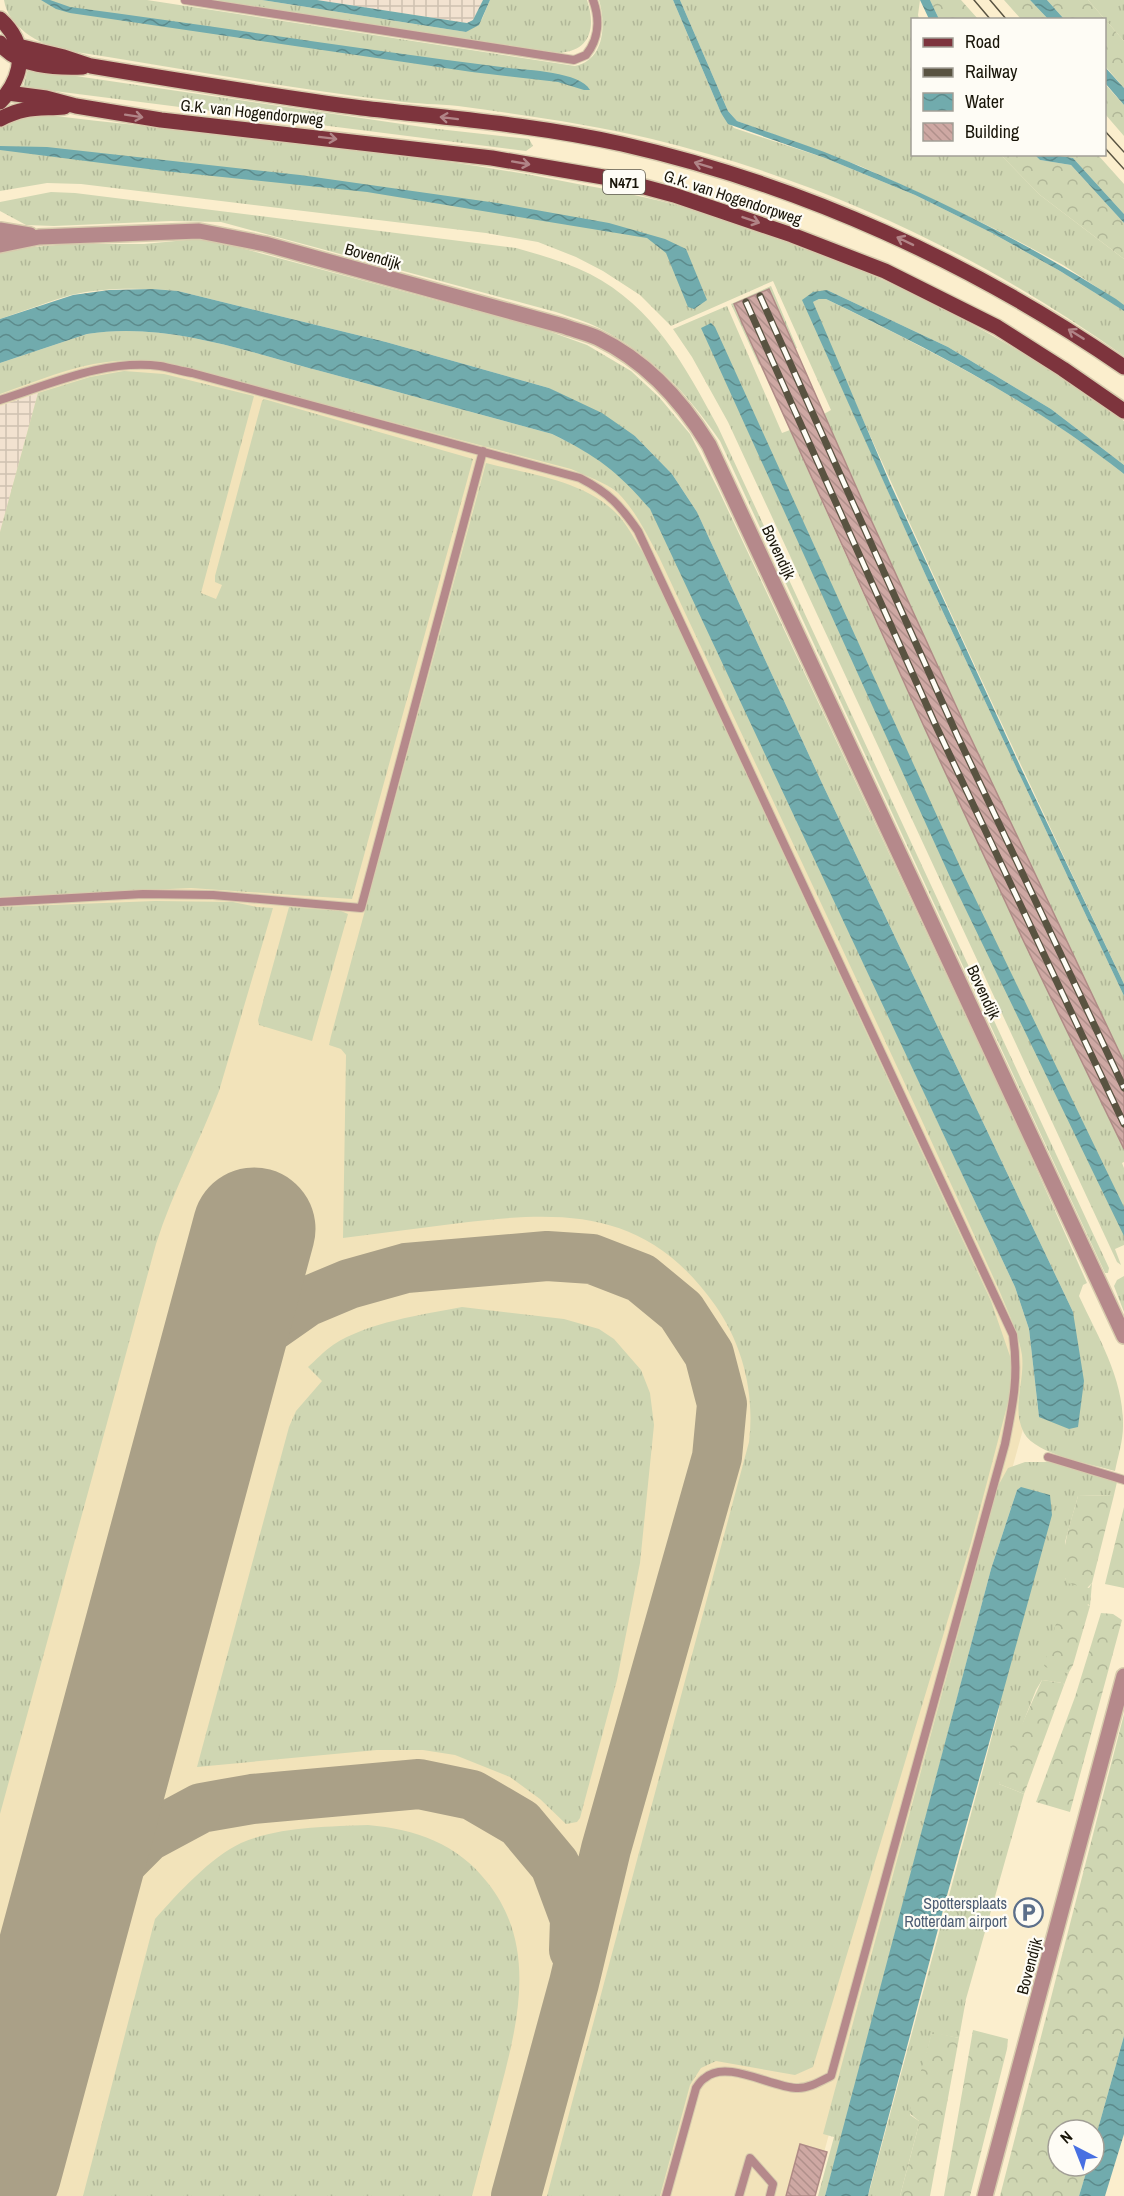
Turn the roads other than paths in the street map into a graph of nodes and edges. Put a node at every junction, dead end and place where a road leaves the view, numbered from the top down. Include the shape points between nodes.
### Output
1 (185, 0) edge
2 (593, 0) edge
3 (0, 19) edge
4 (0, 43) edge
5 (19, 52) junction
6 (4, 97) edge
7 (76, 106) junction
8 (0, 119) edge
9 (0, 230) edge
10 (39, 237) junction
11 (0, 245) edge
12 (1124, 367) edge
13 (0, 400) edge
14 (1124, 411) edge
15 (483, 451) junction
16 (0, 902) edge
17 (1124, 1336) edge
18 (1048, 1457) dead end
19 (1124, 1480) edge
20 (1124, 1676) edge
21 (666, 2196) edge
22 (739, 2196) edge
23 (770, 2196) edge
24 (985, 2196) edge

1 - 2 lane via 574,60 586,55 597,33
3 - 5 main road via 13,34
4 - 5 main road, N471 via 7,51
5 - 6 main road, N471 via 17,78
12 -> 5 main road, G.K. van Hogendorpweg / N471 via 1014,296 899,238 804,198 682,159 560,132 318,102 91,66 62,68
6 - 7 main road, G.K. van Hogendorpweg / N471 via 45,98
7 - 8 main road, G.K. van Hogendorpweg / N471 via 27,108
7 -> 14 main road, G.K. van Hogendorpweg / N471 via 161,120 492,158 615,179 674,195 885,271 997,327
9 - 10 street, Bovendijk
10 - 11 street, Bovendijk
10 - 17 street, Bovendijk via 199,231 265,244 598,338 668,389 710,445
13 - 15 lane via 96,369 158,366
15 - 16 lane via 361,908 213,895 143,894
15 - 21 lane via 580,478 602,489 638,531 1008,1324 1017,1360 1016,1392 1005,1444 831,2076 797,2089 730,2071 705,2077 696,2088
18 - 19 lane
20 - 24 street, Bovendijk
22 - 23 lane via 750,2158 773,2184

